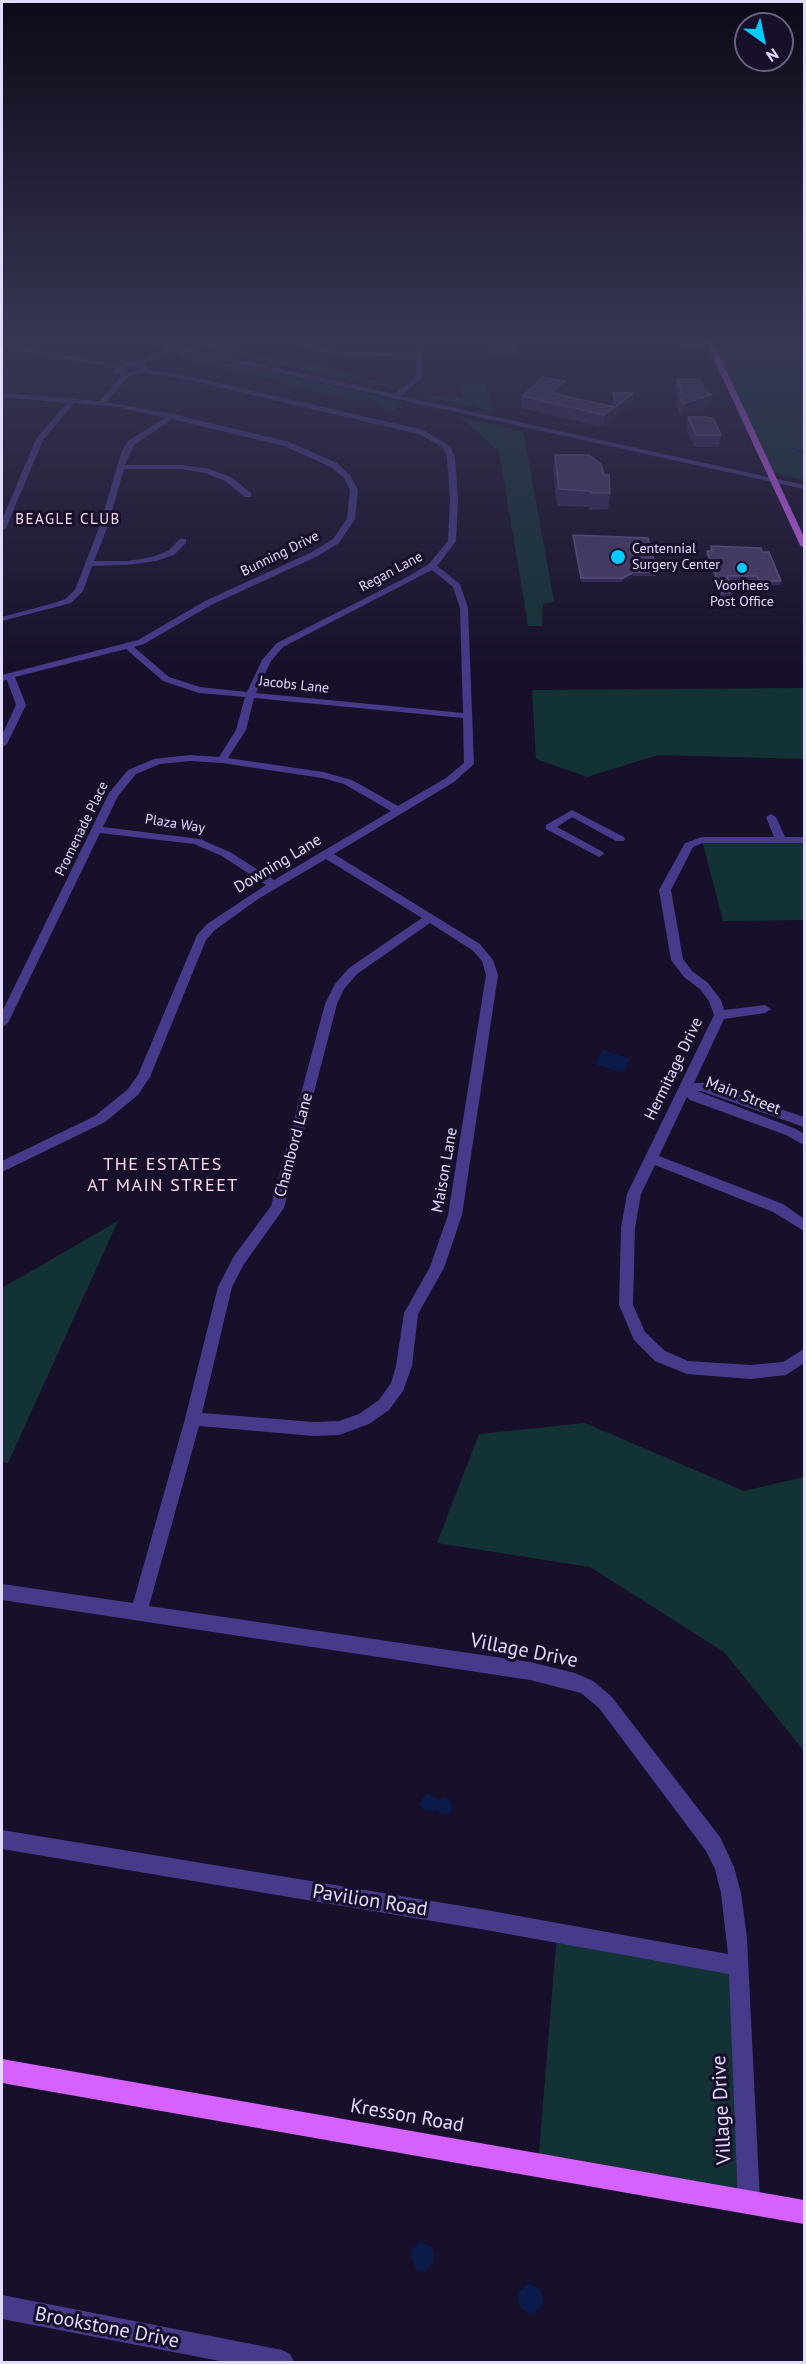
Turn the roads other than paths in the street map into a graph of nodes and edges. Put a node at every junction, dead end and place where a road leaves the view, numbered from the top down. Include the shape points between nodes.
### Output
1 (36, 450) edge
2 (128, 450) edge
3 (303, 450) edge
4 (448, 450) edge
5 (633, 450) edge
6 (760, 450) edge
7 (767, 465) junction
8 (121, 467) junction
9 (738, 474) junction
10 (774, 480) junction
11 (804, 487) edge
12 (248, 495) dead end
13 (2, 528) edge
14 (183, 541) dead end
15 (804, 545) edge
16 (90, 564) junction
17 (432, 566) junction
18 (2, 619) edge
19 (129, 647) junction
20 (6, 677) edge
21 (251, 695) junction
22 (469, 716) junction
23 (2, 744) edge
24 (222, 760) junction
25 (399, 811) junction
26 (771, 817) dead end
27 (97, 829) junction
28 (620, 839) dead end
29 (781, 840) junction
30 (804, 840) edge
31 (326, 854) junction
32 (599, 854) dead end
33 (274, 885) junction
34 (430, 918) junction
35 (765, 1009) dead end
36 (720, 1015) junction
37 (2, 1023) edge
38 (687, 1089) junction
39 (804, 1122) edge
40 (804, 1140) edge
41 (651, 1158) junction
42 (2, 1167) edge
43 (804, 1226) edge
44 (804, 1355) edge
45 (193, 1419) junction
46 (2, 1592) edge
47 (139, 1612) junction
48 (2, 1840) edge
49 (738, 1966) junction
50 (2, 2072) edge
51 (749, 2202) junction
52 (804, 2212) edge
53 (2, 2307) edge
54 (282, 2362) edge

1 - 13 street
2 - 8 street
3 - 19 street, Bunning Drive via 328,460 347,477 354,490 351,519 336,541 208,603
4 - 17 street, Regan Lane via 454,500 452,541
5 - 9 street
6 - 7 main road
7 - 9 street
7 - 10 main road
8 - 12 street via 206,471 228,479
8 - 16 street
9 - 10 street
10 - 11 street
10 - 15 main road
14 - 16 street via 171,553 153,559
16 - 18 street via 79,591 68,601
17 - 21 street, Regan Lane via 280,645 267,660
17 - 22 street, Downing Lane via 460,591
19 - 20 street, Bunning Drive
19 - 21 street, Jacobs Lane via 159,674 181,686
20 - 23 street via 21,705
21 - 22 street, Jacobs Lane
21 - 24 street, Regan Lane via 241,730
22 - 25 street, Downing Lane via 468,764 450,780
24 - 25 street, Promenade Place via 335,777
24 - 27 street, Promenade Place via 172,758 132,772 112,795
25 - 31 street, Downing Lane
26 - 29 street
27 - 33 street, Plaza Way via 196,841 226,854
27 - 37 street, Promenade Place
28 - 32 street via 572,813 550,827
29 - 30 street, Hermitage Drive
29 - 36 street, Hermitage Drive via 702,840 689,845 665,890 677,960 715,1000
31 - 33 street, Downing Lane
31 - 34 street, Maison Lane
33 - 42 street, Downing Lane via 201,938 144,1077 133,1092 100,1119
34 - 45 street, Chambord Lane via 353,971 339,987 331,1004 277,1208 239,1260 225,1287
34 - 45 street, Maison Lane via 476,947 487,960 492,975 455,1215 436,1268 411,1313 398,1386 384,1405 364,1419 339,1428
35 - 36 street
36 - 38 street, Hermitage Drive
38 - 39 street, Main Street via 701,1086
38 - 40 street, Main Street via 695,1097
38 - 41 street, Hermitage Drive
41 - 43 street via 778,1208
41 - 44 street, Hermitage Drive via 634,1194 628,1228 626,1305 639,1336 660,1356 687,1367 751,1372 786,1368
45 - 47 street, Chambord Lane
46 - 47 street, Village Drive
47 - 49 street, Village Drive via 531,1671 587,1687 605,1702 713,1844 731,1893
48 - 49 street, Pavilion Road
49 - 51 street, Village Drive
50 - 51 main road, Kresson Road
51 - 52 main road, Kresson Road
53 - 54 street, Brookstone Drive

